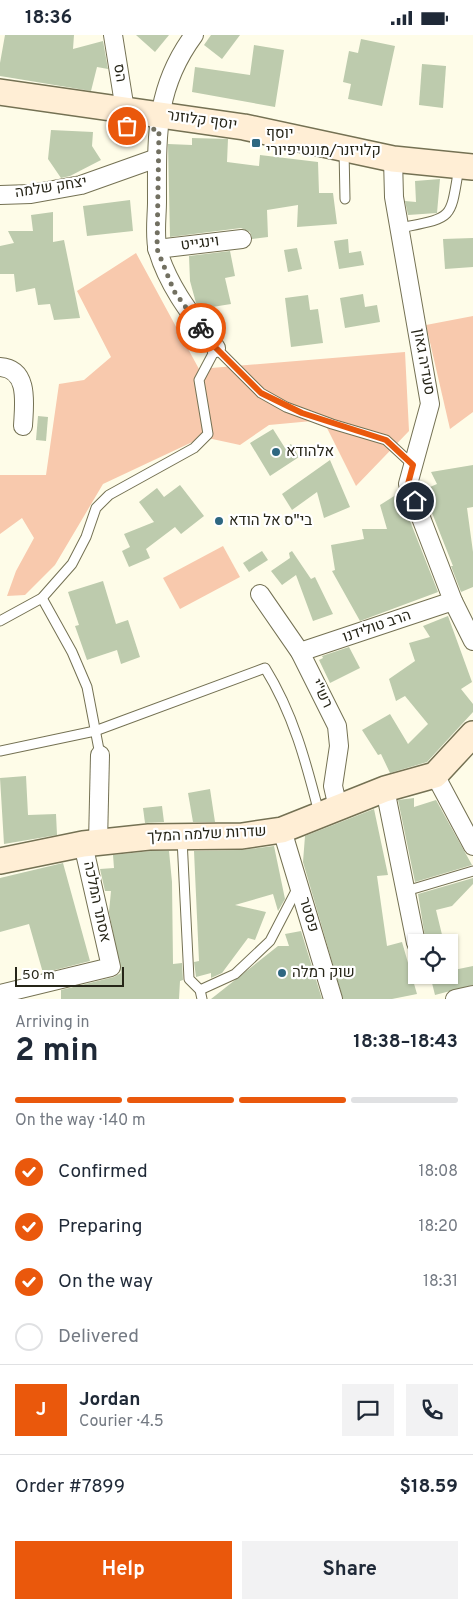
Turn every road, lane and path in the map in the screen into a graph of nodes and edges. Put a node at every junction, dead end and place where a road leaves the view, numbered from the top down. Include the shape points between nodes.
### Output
1 (113, 35) edge
2 (194, 35) edge
3 (0, 92) edge
4 (0, 108) edge
5 (124, 110) junction
6 (160, 123) junction
7 (344, 149) junction
8 (157, 158) junction
9 (393, 159) junction
10 (466, 167) edge
11 (0, 195) edge
12 (345, 199) dead end
13 (400, 228) junction
14 (242, 239) dead end
15 (157, 249) junction
16 (216, 348) junction
17 (0, 367) edge
18 (23, 427) dead end
19 (413, 465) junction
20 (260, 593) dead end
21 (42, 598) junction
22 (453, 601) junction
23 (0, 621) edge
24 (473, 641) edge
25 (300, 652) junction
26 (95, 731) junction
27 (473, 734) edge
28 (0, 751) edge
29 (100, 755) joint
30 (435, 775) junction
31 (385, 789) junction
32 (329, 812) junction
33 (282, 830) junction
34 (182, 837) junction
35 (91, 843) junction
36 (473, 845) edge
37 (0, 861) edge
38 (473, 871) edge
39 (299, 885) junction
40 (406, 891) junction
41 (414, 934) edge
42 (0, 994) edge
43 (201, 994) edge
44 (473, 995) edge
45 (333, 999) edge
46 (455, 999) edge

1 - 5 street, הס
2 - 6 street via 172,71
3 - 5 main road, יוסף קלוזנר
4 - 6 main road, יוסף קלוזנר
5 - 6 main road, יוסף קלוזנר
6 - 7 main road, יוסף קלוזנר
6 - 8 street
7 - 9 main road, יוסף קלוזנר
7 - 12 lane
8 - 11 street, יצחק שלמה via 81,185 31,194
8 - 15 street
9 - 10 main road, יוסף קלוזנר
9 - 13 street, סעדיה גאון via 394,197
10 - 13 lane via 452,208 445,216 436,221
13 - 19 street, סעדיה גאון via 430,404
14 - 15 street, וינגייט
15 - 16 street via 174,291
16 - 19 lane via 261,393 323,421 386,440
16 - 21 lane via 199,380 208,433 194,448 109,495 96,509 72,565
17 - 18 street via 18,375 24,388
19 - 22 street, סעדיה גאון via 408,484
20 - 25 street, רש"י
21 - 23 lane
21 - 26 lane via 87,687
22 - 24 street, סעדיה גאון
22 - 25 street, הרב טולידנו
25 - 32 street, רש"י via 337,726 338,746
26 - 28 lane
26 - 29 lane
26 - 32 lane via 265,668 301,742
27 - 30 main road
29 - 35 street
30 - 31 main road, שדרות שלמה המלך
30 - 36 street
31 - 32 main road, שדרות שלמה המלך
31 - 40 street
32 - 33 main road, שדרות שלמה המלך
33 - 34 main road, שדרות שלמה המלך via 242,836
33 - 39 street, פסטר
34 - 35 main road, שדרות שלמה המלך
34 - 43 lane via 189,979
35 - 37 main road, שדרות שלמה המלך
35 - 42 street, אסתר המלכה via 110,967
38 - 40 lane
39 - 43 lane via 270,941 234,974
39 - 45 street, פסטר
40 - 41 street
44 - 46 street

